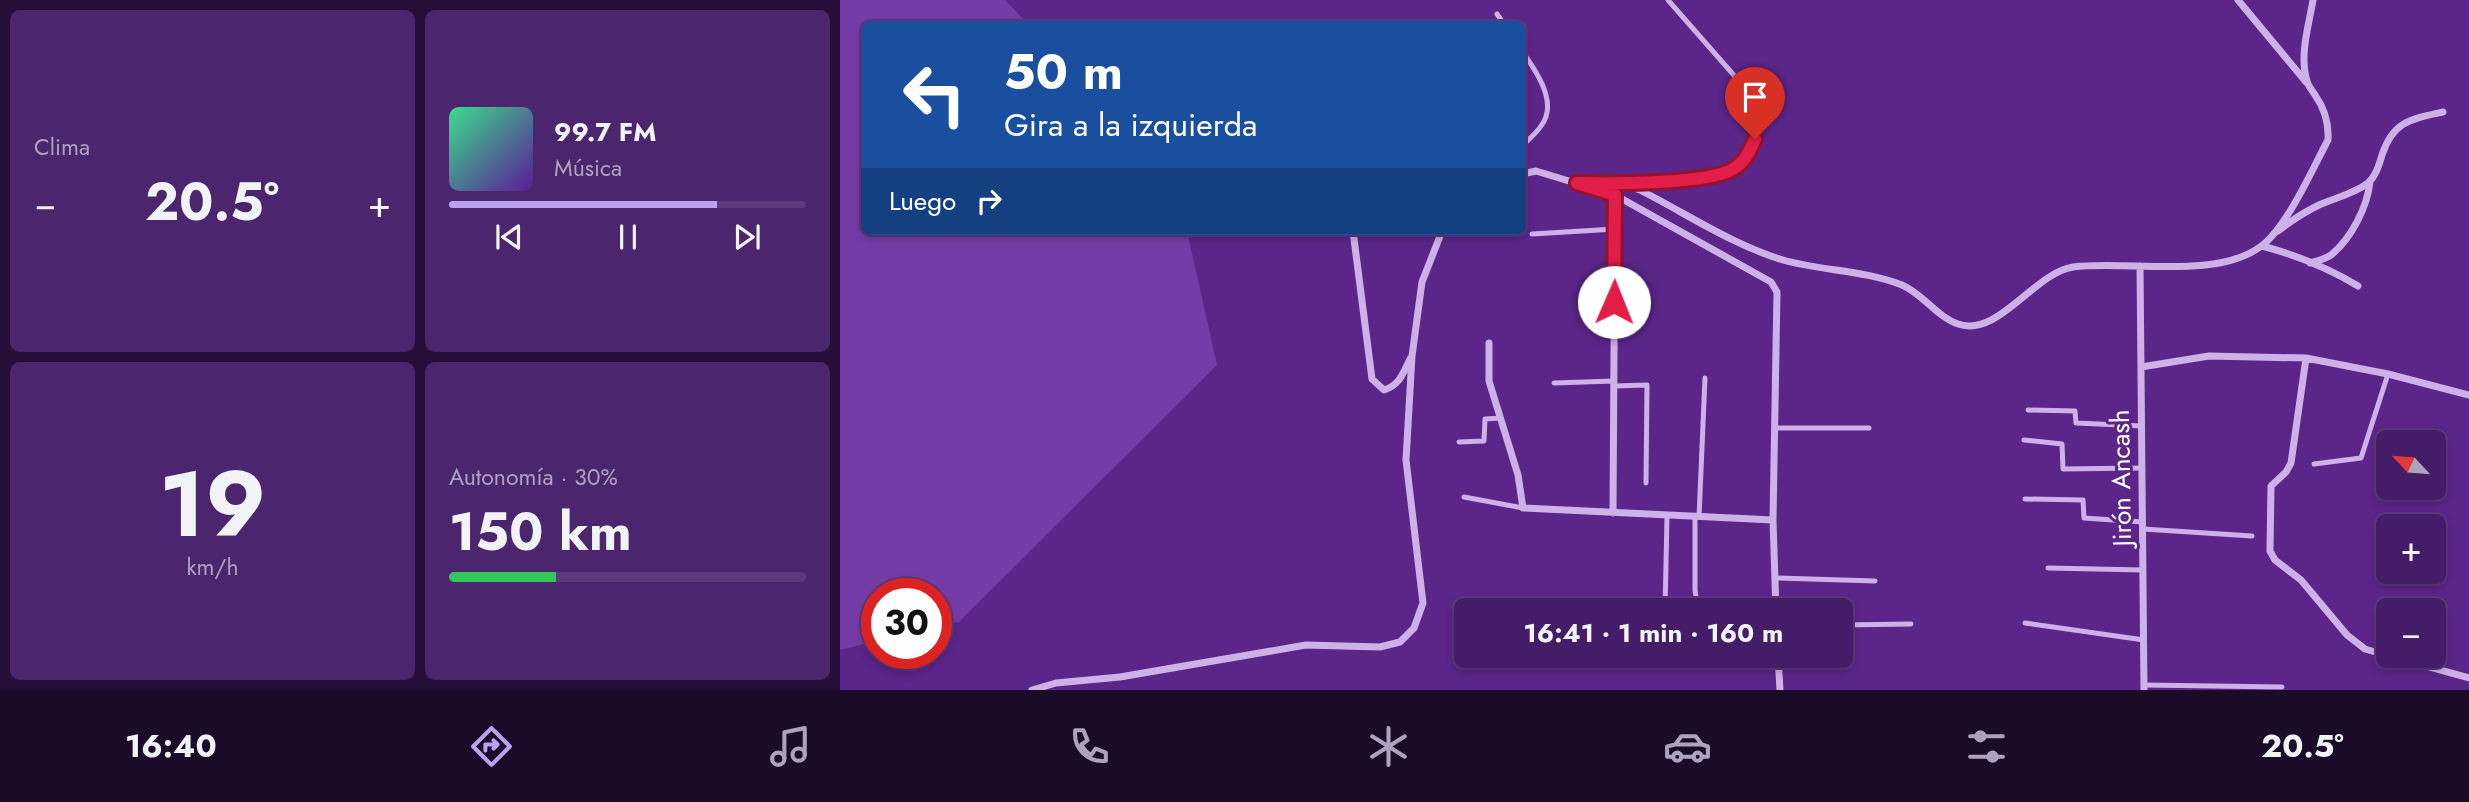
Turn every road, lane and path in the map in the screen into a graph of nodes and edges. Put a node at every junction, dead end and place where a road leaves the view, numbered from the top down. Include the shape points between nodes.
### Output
1 (1668, 0) edge
2 (2238, 0) edge
3 (2313, 0) edge
4 (1497, 14) dead end
5 (1502, 21) edge
6 (1526, 57) edge
7 (2307, 83) junction
8 (2443, 112) dead end
9 (1526, 143) edge
10 (1526, 173) edge
11 (2370, 181) junction
12 (1577, 183) junction
13 (1622, 184) junction
14 (1615, 195) junction
15 (1615, 229) junction
16 (2275, 233) junction
17 (1532, 234) dead end
18 (1354, 235) edge
19 (1440, 235) edge
20 (2262, 246) junction
21 (2310, 263) junction
22 (2140, 266) junction
23 (2358, 286) dead end
24 (1489, 343) dead end
25 (1412, 356) junction
26 (2306, 358) junction
27 (2141, 367) junction
28 (2388, 374) junction
29 (1704, 379) dead end
30 (1554, 383) dead end
31 (1614, 383) junction
32 (2469, 395) edge
33 (2028, 410) dead end
34 (1501, 418) junction
35 (2142, 426) junction
36 (1773, 428) junction
37 (1869, 428) dead end
38 (2024, 440) dead end
39 (1458, 442) dead end
40 (2314, 464) dead end
41 (2142, 468) junction
42 (1646, 483) dead end
43 (1464, 497) dead end
44 (2025, 499) dead end
45 (1523, 508) junction
46 (1613, 513) junction
47 (1667, 516) junction
48 (1697, 517) junction
49 (1773, 520) junction
50 (2143, 526) junction
51 (2252, 536) dead end
52 (2048, 568) dead end
53 (2143, 570) junction
54 (1775, 578) junction
55 (1875, 581) dead end
56 (1665, 598) edge
57 (1696, 598) edge
58 (1776, 598) edge
59 (2025, 623) dead end
60 (1911, 624) dead end
61 (1853, 625) edge
62 (2144, 639) junction
63 (2376, 652) edge
64 (1779, 668) edge
65 (2433, 668) edge
66 (2469, 678) edge
67 (2282, 687) dead end
68 (2144, 688) edge
69 (1031, 690) edge
70 (1780, 690) edge

1 - 13 lane via 1753,97 1755,139 1747,157 1720,176
2 - 7 street
3 - 7 street via 2306,38
4 - 5 lane
6 - 9 lane via 1540,76 1549,108 1542,126
7 - 16 street via 2325,111 2328,140
8 - 11 street via 2399,125 2388,137
10 - 12 street via 1536,171
11 - 16 street via 2305,211
11 - 21 street via 2366,201 2341,244 2330,256
12 - 13 street
12 - 14 street
13 - 22 street via 1754,250 1874,275 1906,287 1958,324 1979,326 2045,279 2071,267
14 - 15 street
14 - 36 street via 1771,282 1777,292
15 - 17 lane
15 - 31 street
16 - 20 street
18 - 25 street via 1372,379 1384,390 1393,387
19 - 25 street via 1422,282
20 - 21 street
20 - 22 street via 2232,260
21 - 23 street
22 - 27 street, Jirón Ancash
24 - 34 street via 1489,381
25 - 69 street via 1406,460 1423,603 1414,628 1400,642 1380,647 1307,645 1120,677 1056,682
26 - 27 street via 2208,356
26 - 28 street
26 - 63 street via 2291,463 2271,486 2270,551 2347,635
27 - 35 street, Jirón Ancash
28 - 32 street
28 - 40 lane via 2361,458
29 - 48 lane
30 - 31 lane
31 - 42 lane via 1647,385
31 - 46 street
33 - 35 lane via 2075,411 2076,423
34 - 39 lane via 1485,419 1484,442
34 - 45 street
35 - 41 street, Jirón Ancash
36 - 37 lane
36 - 49 street
38 - 41 lane via 2062,444 2063,469
41 - 50 street, Jirón Ancash
43 - 45 lane
44 - 50 lane via 2083,500 2084,518
45 - 46 street
46 - 47 street
47 - 48 street
47 - 56 lane
48 - 49 street
48 - 57 lane
49 - 54 street
50 - 51 lane
50 - 53 street, Jirón Ancash
52 - 53 lane
53 - 62 street, Jirón Ancash
54 - 55 lane
54 - 58 street
59 - 62 lane
60 - 61 lane
62 - 68 street, Jirón Ancash
64 - 70 street
65 - 66 street
67 - 68 lane

